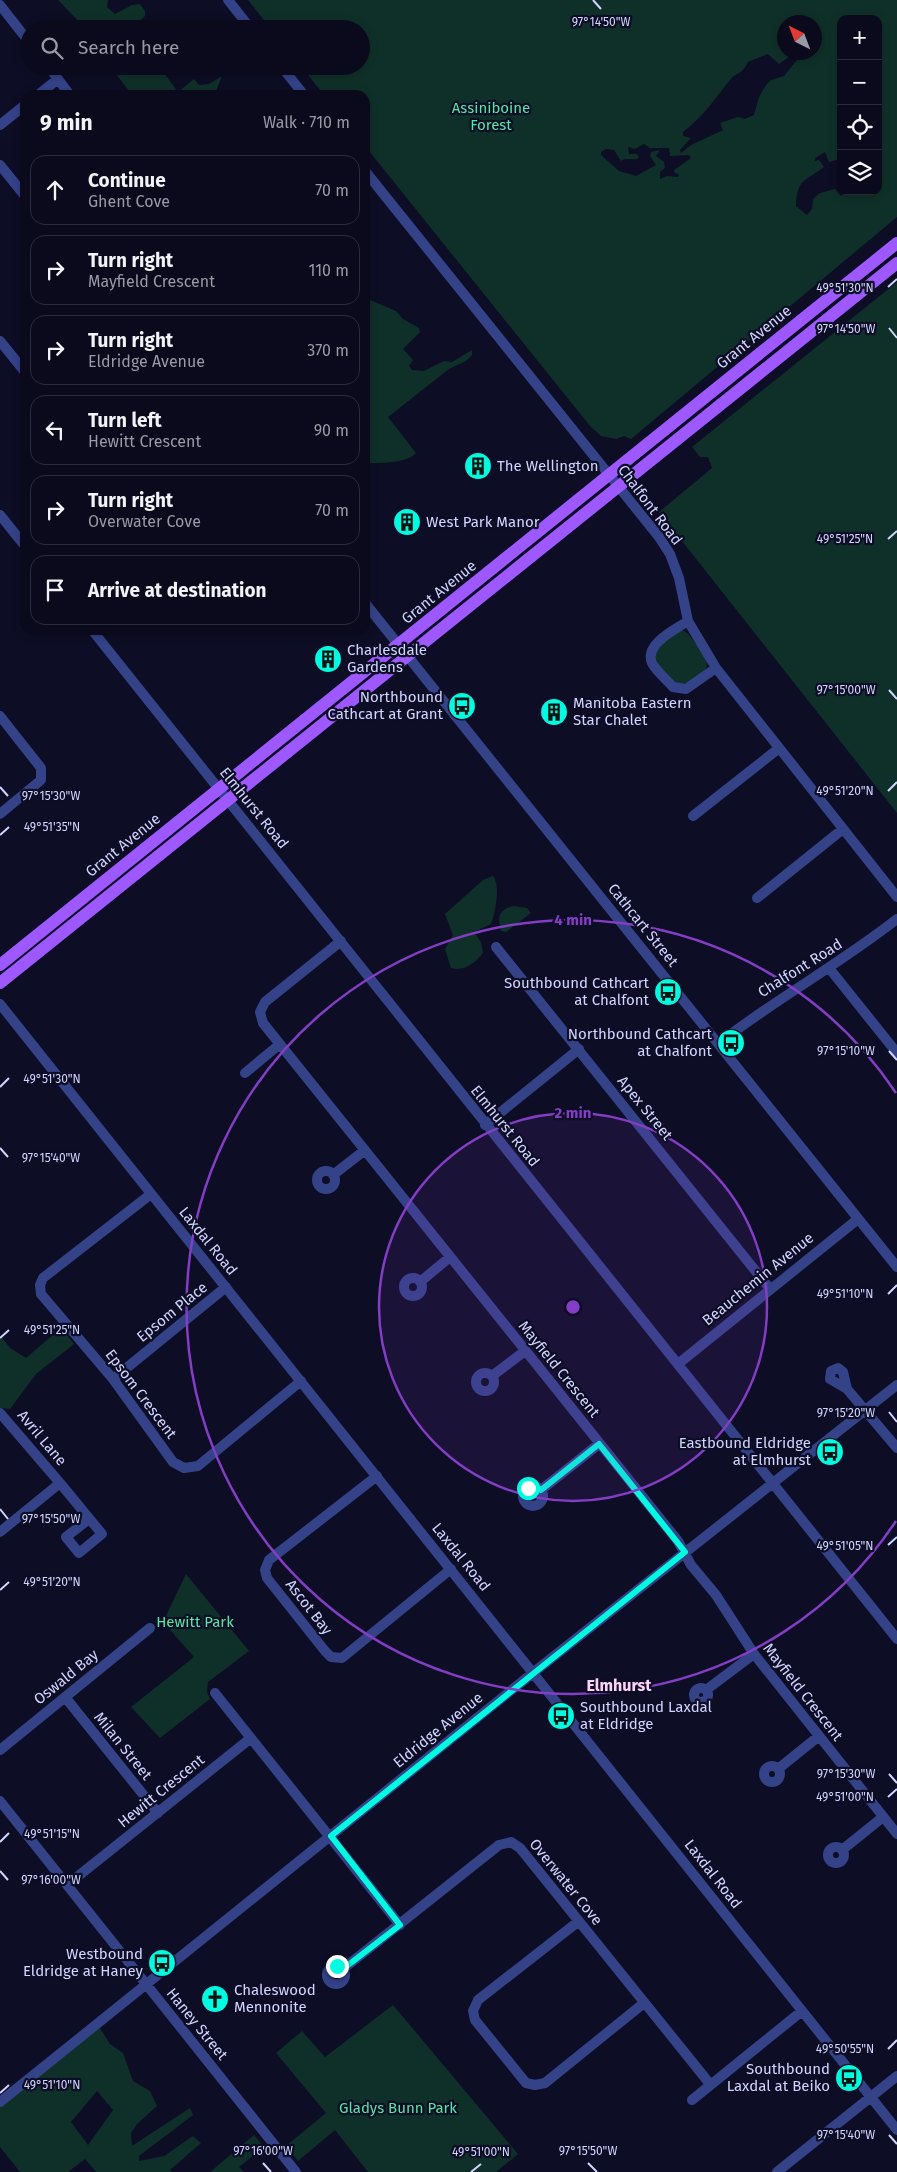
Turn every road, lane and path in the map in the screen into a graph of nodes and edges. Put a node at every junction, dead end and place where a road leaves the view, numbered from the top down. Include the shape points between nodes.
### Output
1 (228, 0) edge
2 (0, 5) edge
3 (244, 20) edge
4 (20, 31) edge
5 (55, 75) edge
6 (288, 75) edge
7 (58, 79) junction
8 (44, 90) edge
9 (66, 90) edge
10 (300, 90) edge
11 (20, 109) edge
12 (0, 125) edge
13 (0, 165) edge
14 (370, 177) edge
15 (20, 190) edge
16 (897, 243) edge
17 (897, 263) edge
18 (0, 341) edge
19 (20, 366) edge
20 (609, 475) junction
21 (619, 487) junction
22 (0, 515) edge
23 (20, 540) edge
24 (370, 609) edge
25 (688, 622) junction
26 (96, 635) edge
27 (398, 645) junction
28 (408, 658) junction
29 (716, 668) junction
30 (0, 716) edge
31 (778, 749) junction
32 (219, 788) junction
33 (228, 800) junction
34 (0, 814) edge
35 (693, 816) dead end
36 (842, 829) junction
37 (90, 892) junction
38 (897, 897) edge
39 (757, 898) dead end
40 (99, 904) junction
41 (897, 919) edge
42 (341, 941) junction
43 (496, 947) dead end
44 (0, 965) edge
45 (829, 968) junction
46 (0, 984) edge
47 (0, 1004) edge
48 (719, 1043) junction
49 (280, 1044) junction
50 (579, 1049) junction
51 (897, 1053) edge
52 (245, 1073) dead end
53 (485, 1125) junction
54 (365, 1150) junction
55 (333, 1175) dead end
56 (151, 1194) junction
57 (858, 1219) junction
58 (450, 1257) junction
59 (897, 1267) edge
60 (420, 1282) dead end
61 (226, 1287) junction
62 (770, 1289) junction
63 (525, 1351) junction
64 (678, 1364) junction
65 (492, 1376) dead end
66 (112, 1379) junction
67 (301, 1381) junction
68 (897, 1385) edge
69 (847, 1389) dead end
70 (866, 1410) junction
71 (0, 1413) edge
72 (599, 1444) junction
73 (897, 1448) edge
74 (377, 1476) junction
75 (60, 1484) junction
76 (774, 1484) junction
77 (541, 1490) dead end
78 (89, 1518) dead end
79 (0, 1532) edge
80 (685, 1552) junction
81 (451, 1569) junction
82 (150, 1628) dead end
83 (897, 1639) edge
84 (754, 1654) junction
85 (534, 1672) junction
86 (706, 1690) dead end
87 (215, 1692) dead end
88 (65, 1697) junction
89 (819, 1736) junction
90 (251, 1738) junction
91 (0, 1750) edge
92 (778, 1769) dead end
93 (0, 1802) edge
94 (158, 1813) junction
95 (883, 1817) junction
96 (897, 1834) edge
97 (331, 1836) junction
98 (842, 1850) dead end
99 (67, 1885) junction
100 (579, 1921) junction
101 (400, 1925) junction
102 (343, 1969) dead end
103 (146, 1984) junction
104 (644, 2003) junction
105 (802, 2011) junction
106 (897, 2076) edge
107 (710, 2084) junction
108 (871, 2097) junction
109 (692, 2100) dead end
110 (0, 2102) edge
111 (897, 2130) edge
112 (784, 2170) edge
113 (296, 2172) edge

1 - 3 street
2 - 4 street
5 - 7 street
6 - 10 street
7 - 8 street
7 - 9 street
11 - 12 street
13 - 15 street
14 - 20 street, Chalfont Road
16 - 20 main road, Grant Avenue
17 - 21 main road, Grant Avenue
18 - 19 street
20 - 21 street, Chalfont Road
20 - 27 main road, Grant Avenue
21 - 25 street, Chalfont Road via 670,554
21 - 28 main road, Grant Avenue
22 - 23 street
24 - 27 street, Cathcart Street
25 - 29 street, Chalfont Road
25 - 29 street via 657,642 651,652 652,662 673,687 686,689
26 - 32 street, Elmhurst Road
27 - 28 street, Cathcart Street
27 - 32 main road, Grant Avenue
28 - 33 main road, Grant Avenue
28 - 48 street, Cathcart Street
29 - 31 street, Chalfont Road
30 - 34 street via 42,768 41,780
31 - 35 street
31 - 36 street, Chalfont Road
32 - 33 street, Elmhurst Road
32 - 37 main road, Grant Avenue
33 - 40 main road, Grant Avenue
33 - 42 street, Elmhurst Road
36 - 38 street, Chalfont Road
36 - 39 street
37 - 40 main road
37 - 44 main road, Grant Avenue
40 - 46 main road, Grant Avenue
41 - 45 street, Chalfont Road
42 - 49 street, Mayfield Crescent via 262,1006 260,1018
42 - 53 street, Elmhurst Road
43 - 50 street, Apex Street
45 - 48 street, Chalfont Road via 770,1004
45 - 51 street
47 - 56 street, Laxdal Road
48 - 57 street, Cathcart Street
49 - 52 street
49 - 54 street, Mayfield Crescent
50 - 53 street
50 - 62 street, Apex Street
53 - 64 street, Elmhurst Road
54 - 55 street
54 - 58 street, Mayfield Crescent
56 - 61 street, Laxdal Road
56 - 66 street, Epsom Crescent via 43,1278 40,1285 41,1294
57 - 59 street, Cathcart Street
57 - 62 street, Beauchemin Avenue
58 - 60 street
58 - 63 street, Mayfield Crescent
61 - 66 street, Epsom Place
61 - 67 street, Laxdal Road
62 - 64 street, Beauchemin Avenue
63 - 65 street
63 - 72 street, Mayfield Crescent
64 - 76 street, Elmhurst Road
66 - 67 street, Epsom Crescent via 174,1462 184,1468 198,1466
67 - 74 street, Laxdal Road
68 - 70 street, Eldridge Avenue
69 - 70 street
70 - 73 street
70 - 76 street, Eldridge Avenue
71 - 75 street, Avril Lane
72 - 77 street
72 - 80 street, Mayfield Crescent
74 - 81 street, Laxdal Road
74 - 81 street, Ascot Bay via 269,1560 265,1570 267,1578 325,1651 331,1657 342,1658
75 - 78 street, Avril Lane
75 - 79 street, Avril Lane
76 - 80 street, Eldridge Avenue
76 - 83 street, Elmhurst Road
80 - 84 street, Mayfield Crescent
80 - 85 street, Eldridge Avenue
81 - 85 street, Laxdal Road
82 - 88 street, Oswald Bay
84 - 86 street
84 - 89 street, Mayfield Crescent
85 - 97 street, Eldridge Avenue
85 - 105 street, Laxdal Road
87 - 90 street
88 - 91 street, Oswald Bay
88 - 94 street, Milan Street
89 - 92 street
89 - 95 street, Mayfield Crescent
90 - 94 street, Hewitt Crescent
90 - 97 street
93 - 99 street, Haney Street
94 - 99 street, Hewitt Crescent
95 - 96 street, Mayfield Crescent
95 - 98 street
97 - 101 street
97 - 103 street, Eldridge Avenue
99 - 103 street, Haney Street
100 - 101 street, Overwater Cove via 520,1848 511,1842 499,1845
100 - 104 street, Overwater Cove
100 - 104 street via 478,2000 473,2010 475,2020 526,2083 535,2085 545,2083
101 - 102 street, Overwater Cove
103 - 110 street, Eldridge Avenue
103 - 113 street, Haney Street
104 - 107 street, Overwater Cove
105 - 107 street
105 - 108 street, Laxdal Road
106 - 108 street
107 - 109 street
108 - 111 street, Laxdal Road
108 - 112 street

